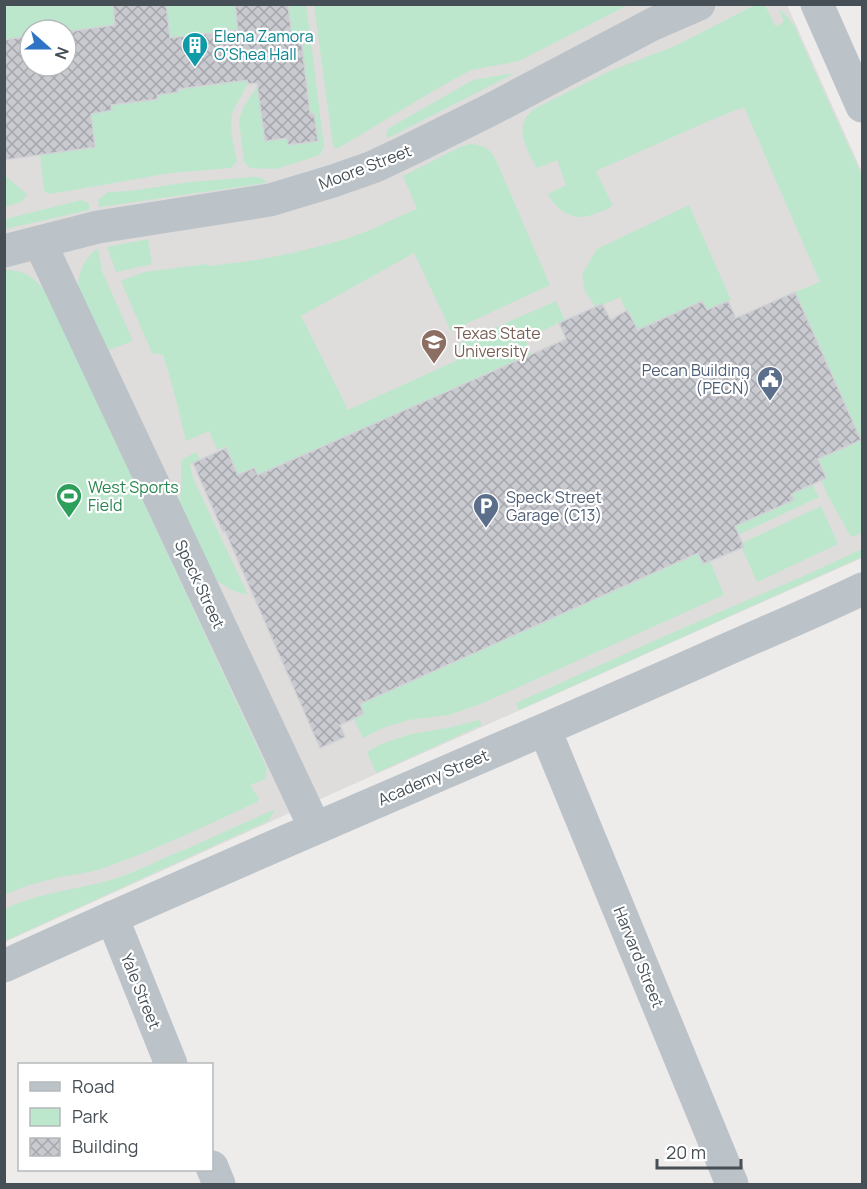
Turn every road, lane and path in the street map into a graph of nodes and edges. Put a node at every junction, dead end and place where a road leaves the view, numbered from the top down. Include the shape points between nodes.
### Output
1 (699, 4) edge
2 (817, 4) edge
3 (862, 106) edge
4 (40, 243) junction
5 (4, 251) edge
6 (862, 589) edge
7 (545, 730) junction
8 (315, 828) junction
9 (112, 917) junction
10 (4, 966) edge
11 (170, 1063) edge
12 (213, 1170) edge
13 (219, 1185) edge
14 (732, 1185) edge

1 - 4 street, Moore Street via 409,150 333,181 270,200 98,228
2 - 3 street
4 - 5 street, Moore Street
4 - 8 street, Speck Street
6 - 7 street, Academy Street
7 - 8 street, Academy Street
7 - 14 street, Harvard Street
8 - 9 street, Academy Street
9 - 10 street, Academy Street
9 - 11 street, Yale Street
12 - 13 street

